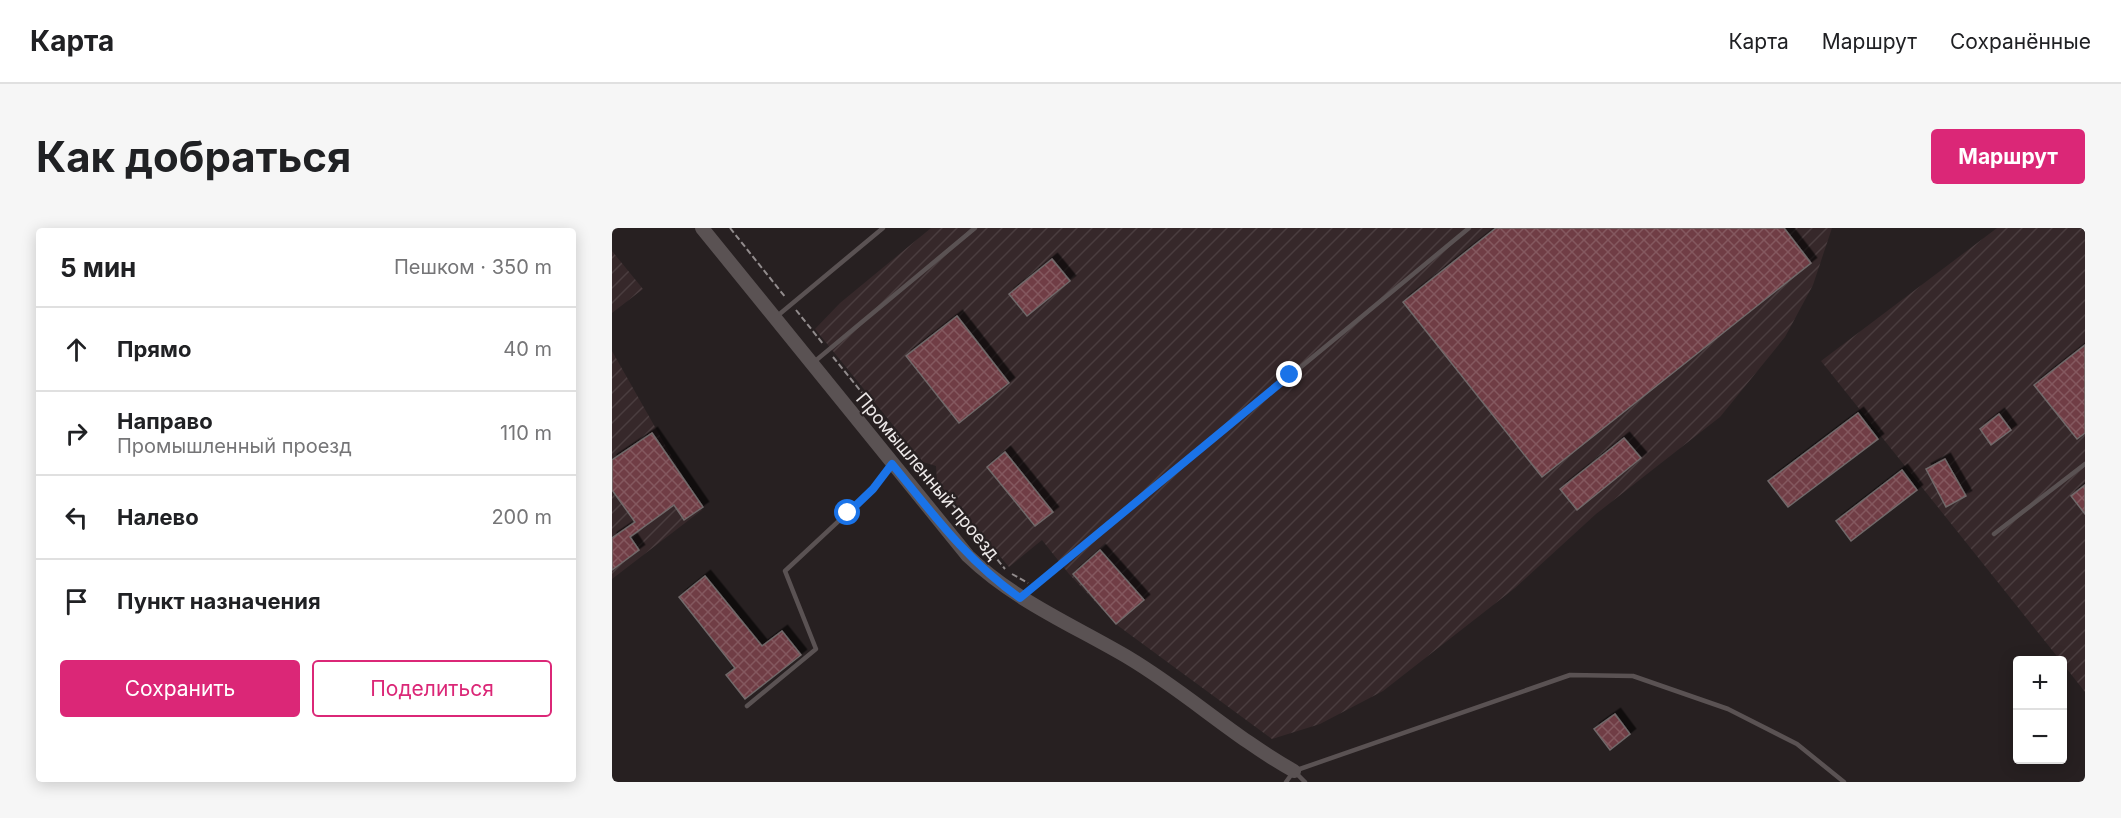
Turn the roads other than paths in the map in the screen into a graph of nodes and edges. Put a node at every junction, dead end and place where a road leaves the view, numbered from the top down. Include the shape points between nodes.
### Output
1 (702, 228) edge
2 (883, 228) edge
3 (975, 228) edge
4 (1469, 228) edge
5 (776, 317) junction
6 (812, 364) junction
7 (892, 464) junction
8 (2085, 464) edge
9 (1994, 534) dead end
10 (1020, 598) junction
11 (747, 705) dead end
12 (1290, 776) edge
13 (1305, 782) edge
14 (1844, 782) edge

1 - 5 street, Промышленный проезд
2 - 5 lane
3 - 6 lane
4 - 10 lane
5 - 6 street, Промышленный проезд
6 - 7 street, Промышленный проезд
7 - 10 street, Промышленный проезд via 968,556
7 - 11 lane via 873,489 785,571 816,650
8 - 9 lane
10 - 12 street, Промышленный проезд via 1129,658 1193,701
12 - 13 lane
12 - 14 lane via 1570,675 1633,676 1738,714 1797,744

